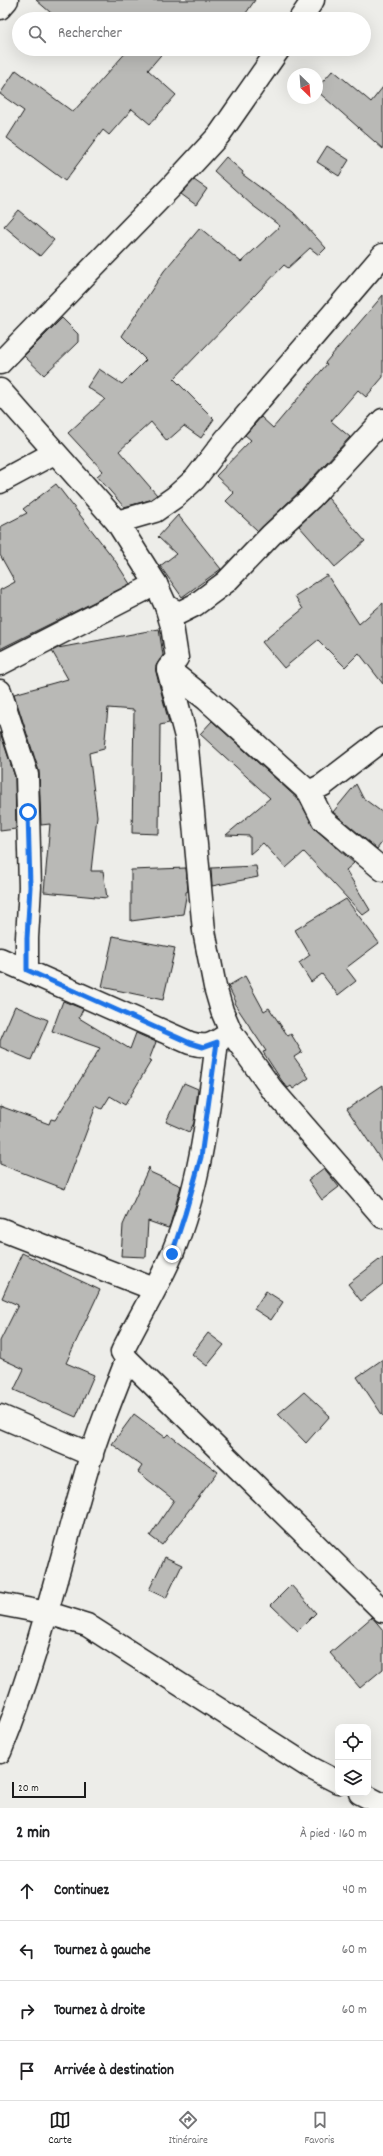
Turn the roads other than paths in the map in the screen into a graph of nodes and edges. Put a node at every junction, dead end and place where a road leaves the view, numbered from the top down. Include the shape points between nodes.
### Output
1 (7, 0) edge
2 (312, 0) edge
3 (0, 8) edge
4 (304, 12) edge
5 (274, 56) edge
6 (383, 255) edge
7 (0, 363) edge
8 (0, 390) edge
9 (383, 420) edge
10 (54, 453) junction
11 (0, 482) edge
12 (117, 522) junction
13 (156, 584) junction
14 (166, 606) junction
15 (0, 664) edge
16 (168, 669) junction
17 (0, 691) edge
18 (383, 739) edge
19 (309, 792) junction
20 (383, 870) edge
21 (0, 959) edge
22 (27, 970) junction
23 (224, 1037) junction
24 (383, 1217) edge
25 (0, 1229) edge
26 (154, 1289) junction
27 (127, 1359) junction
28 (0, 1416) edge
29 (92, 1455) junction
30 (0, 1604) edge
31 (383, 1611) edge
32 (48, 1613) junction
33 (0, 1752) edge
34 (335, 1780) edge
35 (366, 1796) edge
36 (383, 1805) edge

1 - 3 street
2 - 4 street
5 - 7 street via 219,135
6 - 12 street via 225,440 195,479 155,511
8 - 10 street
9 - 14 street via 311,498 226,582 195,605 179,613
10 - 11 street
10 - 12 street
12 - 13 street
13 - 14 street
13 - 15 street
14 - 16 street via 177,658
16 - 19 street via 207,700
16 - 23 street via 186,737 204,931
17 - 22 street via 27,776 30,887
18 - 19 street via 329,781
19 - 20 street via 323,820
21 - 22 street
22 - 23 street via 190,1043 203,1047
23 - 24 street
23 - 26 street via 201,1157 172,1254
25 - 26 street
26 - 27 street via 122,1352
27 - 29 street
27 - 31 street
28 - 29 street
29 - 32 street
30 - 32 street
32 - 33 street via 24,1689
32 - 34 street via 88,1625 311,1768
35 - 36 street

